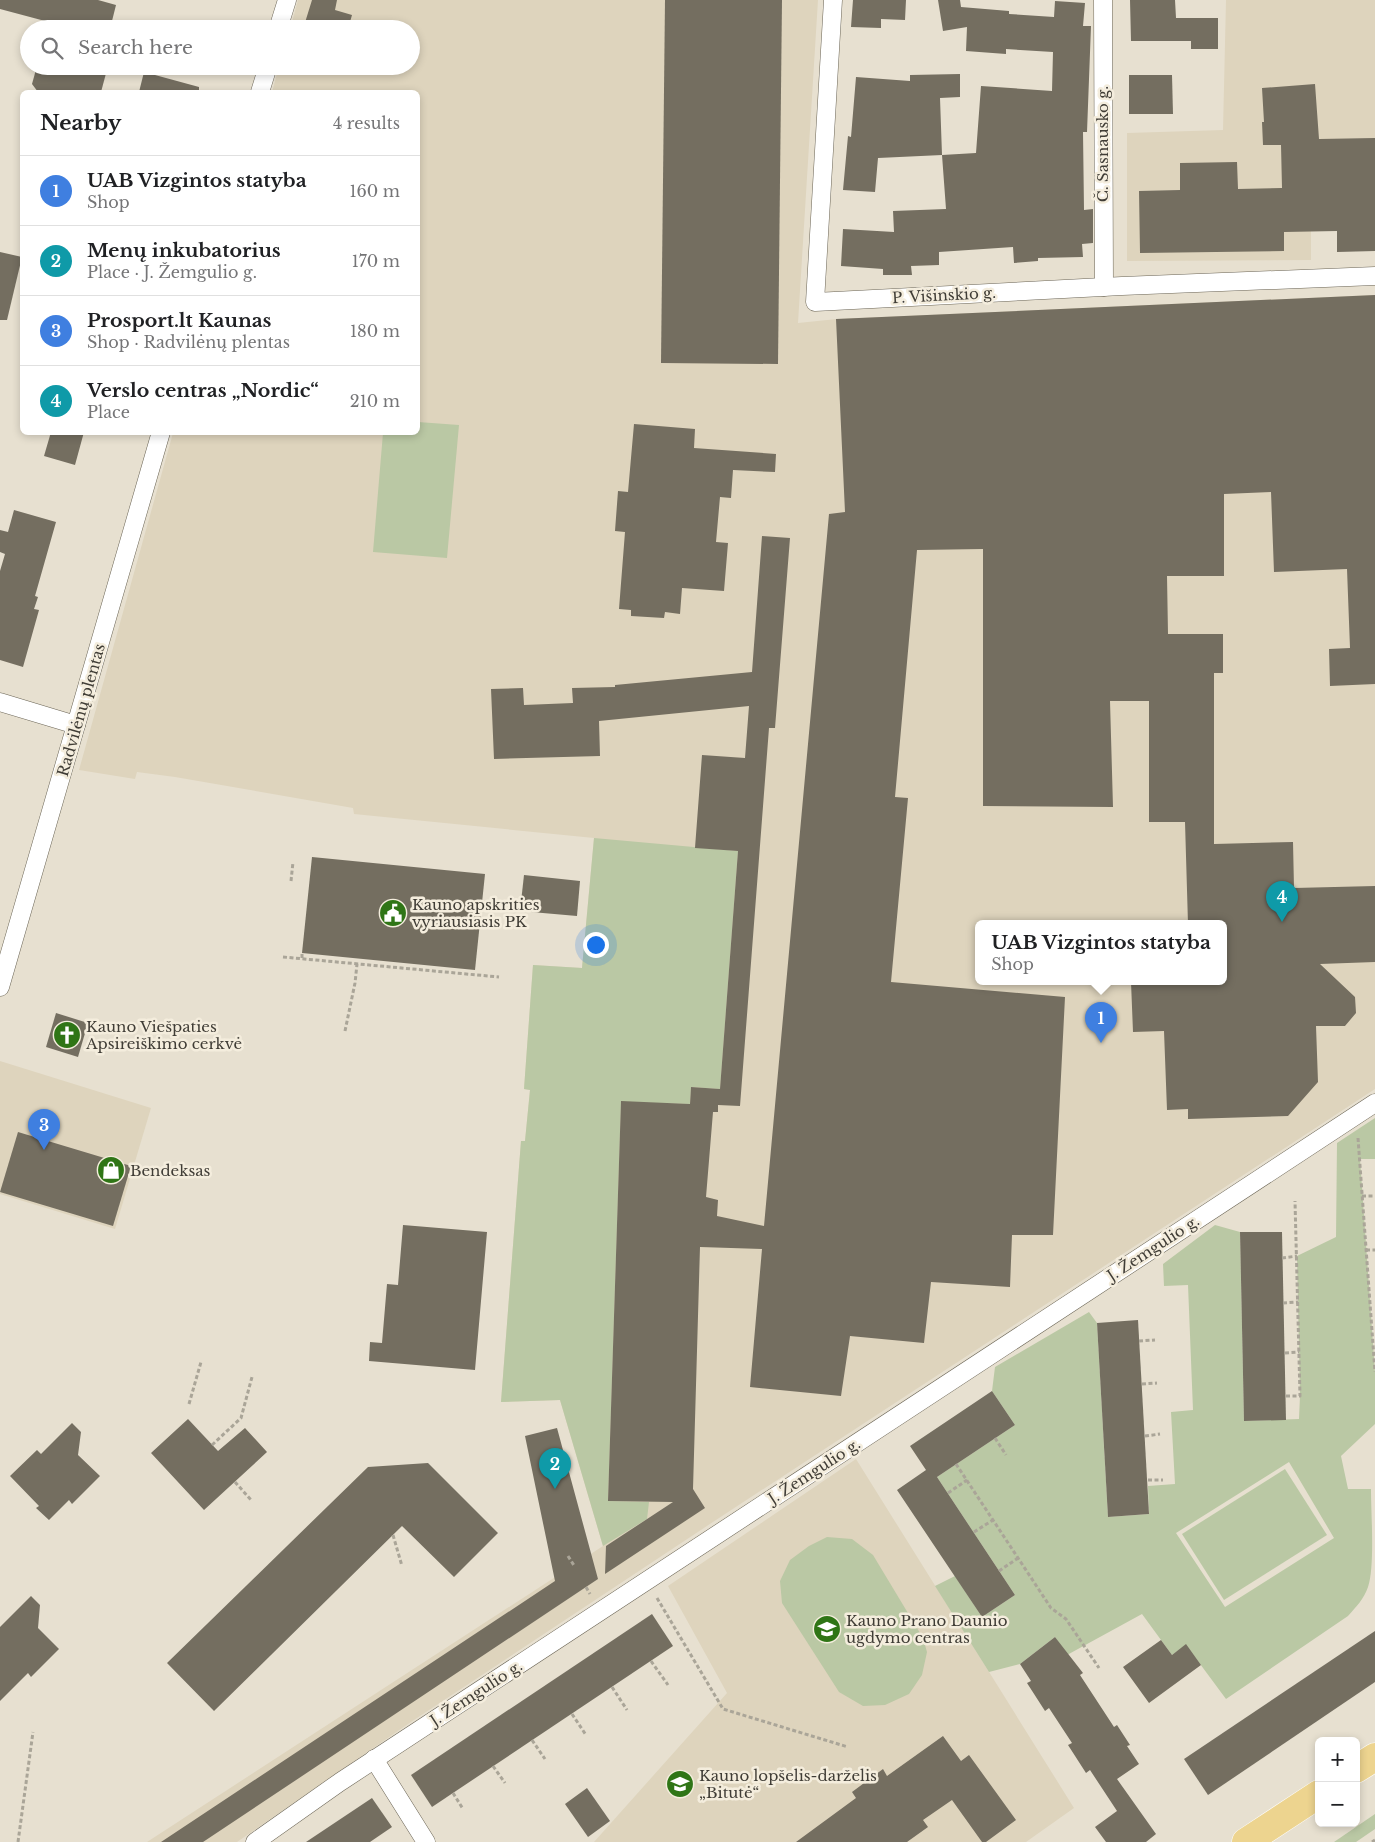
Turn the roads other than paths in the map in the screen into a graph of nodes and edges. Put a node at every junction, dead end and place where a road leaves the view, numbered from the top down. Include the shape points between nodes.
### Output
1 (287, 0) edge
2 (833, 0) edge
3 (1102, 0) edge
4 (281, 20) edge
5 (265, 75) edge
6 (261, 90) edge
7 (1375, 276) edge
8 (1104, 287) junction
9 (160, 435) edge
10 (0, 702) edge
11 (76, 725) junction
12 (0, 987) edge
13 (1375, 1103) edge
14 (1375, 1757) edge
15 (374, 1759) junction
16 (1360, 1766) edge
17 (1315, 1797) edge
18 (255, 1842) edge
19 (426, 1842) edge
20 (1246, 1842) edge

1 - 4 street
2 - 8 street, P. Višinskio g. via 815,302
3 - 8 street, Č. Sasnausko g.
5 - 6 street
7 - 8 street, P. Višinskio g.
9 - 11 street, Radvilėnų plentas
10 - 11 street
11 - 12 street, Radvilėnų plentas
13 - 15 street, J. Žemgulio g.
14 - 16 main road
15 - 18 street, J. Žemgulio g.
15 - 19 street
17 - 20 main road

